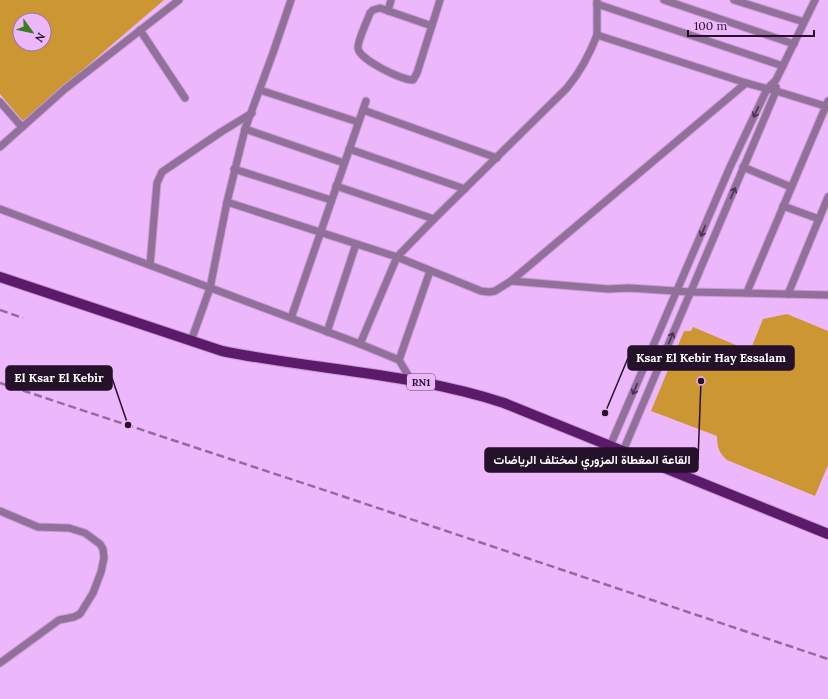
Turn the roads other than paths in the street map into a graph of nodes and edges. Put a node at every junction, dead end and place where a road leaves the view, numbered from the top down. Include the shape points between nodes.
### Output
1 (179, 0) edge
2 (291, 0) edge
3 (391, 0) edge
4 (440, 0) edge
5 (664, 0) edge
6 (734, 0) edge
7 (815, 0) edge
8 (597, 2) edge
9 (388, 11) junction
10 (804, 22) junction
11 (432, 26) junction
12 (140, 30) junction
13 (597, 35) junction
14 (794, 44) junction
15 (783, 66) junction
16 (776, 80) junction
17 (746, 83) junction
18 (767, 89) junction
19 (260, 90) junction
20 (776, 91) junction
21 (185, 98) dead end
22 (366, 101) dead end
23 (0, 103) edge
24 (827, 104) edge
25 (363, 110) junction
26 (252, 113) junction
27 (358, 122) junction
28 (22, 127) junction
29 (245, 129) junction
30 (0, 147) edge
31 (349, 149) junction
32 (497, 158) junction
33 (344, 163) junction
34 (744, 167) junction
35 (234, 169) junction
36 (336, 186) junction
37 (791, 187) junction
38 (465, 189) junction
39 (331, 200) junction
40 (827, 201) edge
41 (226, 202) junction
42 (784, 206) junction
43 (0, 209) edge
44 (434, 219) junction
45 (819, 219) junction
46 (320, 232) junction
47 (356, 244) junction
48 (397, 257) junction
49 (150, 265) junction
50 (430, 270) junction
51 (0, 277) edge
52 (511, 281) junction
53 (210, 288) junction
54 (677, 291) junction
55 (691, 292) junction
56 (747, 292) junction
57 (788, 294) junction
58 (828, 295) edge
59 (291, 318) junction
60 (327, 332) junction
61 (191, 341) junction
62 (360, 344) junction
63 (399, 360) junction
64 (411, 380) junction
65 (610, 446) junction
66 (623, 451) junction
67 (0, 511) edge
68 (828, 534) edge
69 (0, 664) edge

1 - 12 street
2 - 19 street
3 - 9 street
4 - 11 street
5 - 14 street
6 - 10 street
7 - 10 street
8 - 13 street
8 - 15 street
9 - 11 street
9 - 11 street via 376,8 370,13 358,48 369,61 401,78 413,80 416,77
10 - 14 street
12 - 21 street
12 - 28 street via 65,89
13 - 17 street
13 - 32 street via 587,59 567,88
14 - 15 street
15 - 16 street
16 - 18 street
16 - 20 street
17 - 18 street
17 - 52 street
18 - 20 street
18 -> 54 street via 730,166
19 - 26 street
19 - 27 street
20 - 24 street
20 - 34 street
22 - 25 street
23 - 28 street
24 - 37 street
25 - 27 street
25 - 32 street
26 - 29 street
26 - 49 street via 162,172 157,183
27 - 31 street
28 - 30 street
29 - 33 street
29 - 35 street
31 - 33 street
31 - 38 street
32 - 38 street
33 - 36 street
34 - 37 street
55 -> 34 street
35 - 39 street
35 - 41 street
36 - 39 street
36 - 44 street
37 - 42 street
38 - 44 street
39 - 46 street
40 - 45 street
41 - 46 street
41 - 53 street
42 - 45 street
42 - 56 street
43 - 49 street
44 - 48 street
45 - 57 street
46 - 47 street
46 - 59 street
47 - 48 street
47 - 60 street
48 - 50 street
48 - 62 street
49 - 53 street
50 - 52 street via 468,287 489,292
50 - 63 street
51 - 61 main road, RN1
52 - 54 street via 608,289
53 - 59 street
53 - 61 street
54 - 55 street
54 -> 65 street
55 - 56 street
66 -> 55 street
56 - 57 street
57 - 58 street
59 - 60 street
60 - 62 street
61 - 64 main road, RN1 via 251,357
62 - 63 street
63 - 64 street
64 - 65 main road, RN1 via 483,396
65 - 66 main road, RN1
66 - 68 main road, RN1
67 - 69 street via 38,527 69,528 85,533 100,544 104,558 93,592 80,614 74,618 59,620

